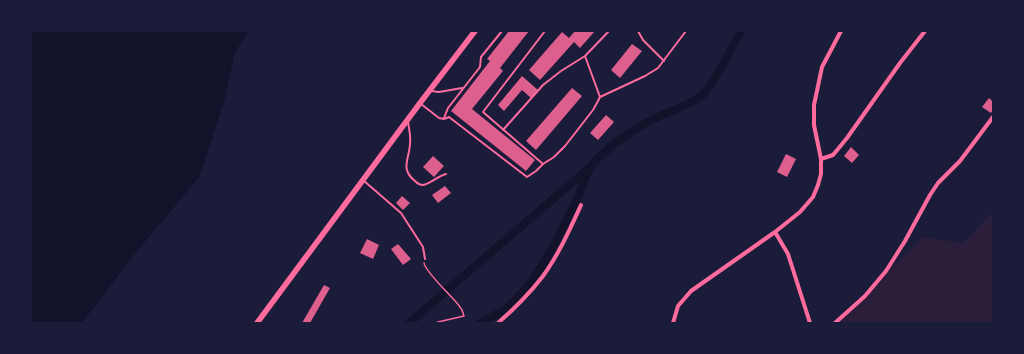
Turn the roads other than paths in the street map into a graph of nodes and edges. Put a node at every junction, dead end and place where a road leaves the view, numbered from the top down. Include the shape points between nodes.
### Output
1 (475, 31) edge
2 (502, 31) edge
3 (545, 31) edge
4 (609, 31) edge
5 (638, 31) edge
6 (686, 31) edge
7 (841, 31) edge
8 (925, 31) edge
9 (585, 56) junction
10 (664, 61) junction
11 (463, 88) junction
12 (430, 91) junction
13 (600, 97) junction
14 (420, 103) junction
15 (993, 117) edge
16 (444, 119) junction
17 (407, 121) junction
18 (503, 130) junction
19 (820, 159) junction
20 (543, 164) junction
21 (446, 174) dead end
22 (364, 180) junction
23 (581, 205) dead end
24 (775, 232) junction
25 (424, 259) road end
26 (257, 323) edge
27 (498, 323) edge
28 (673, 323) edge
29 (810, 323) edge
30 (835, 323) edge

1 - 12 street
2 - 11 lane via 481,57 480,67
3 - 18 lane via 483,112
4 - 9 lane
5 - 10 lane via 643,40
6 - 10 lane
7 - 19 street via 822,67 814,105 814,125
8 - 19 street via 847,138 833,155
9 - 13 lane
9 - 18 lane via 543,85
10 - 13 lane via 651,73
11 - 12 lane
11 - 16 lane via 448,108
12 - 14 street
13 - 20 lane via 565,146
14 - 16 lane
14 - 17 street
15 - 30 street via 960,161 930,194 886,271
16 - 20 lane via 449,117 527,177
17 - 21 lane via 411,143 406,172 416,183 422,185
17 - 22 street
18 - 20 lane
19 - 24 street via 821,174 813,198
22 - 25 lane via 401,213 423,247
22 - 26 street
23 - 27 street via 563,244 543,276
24 - 28 street via 691,291 678,306
24 - 29 street via 788,254

